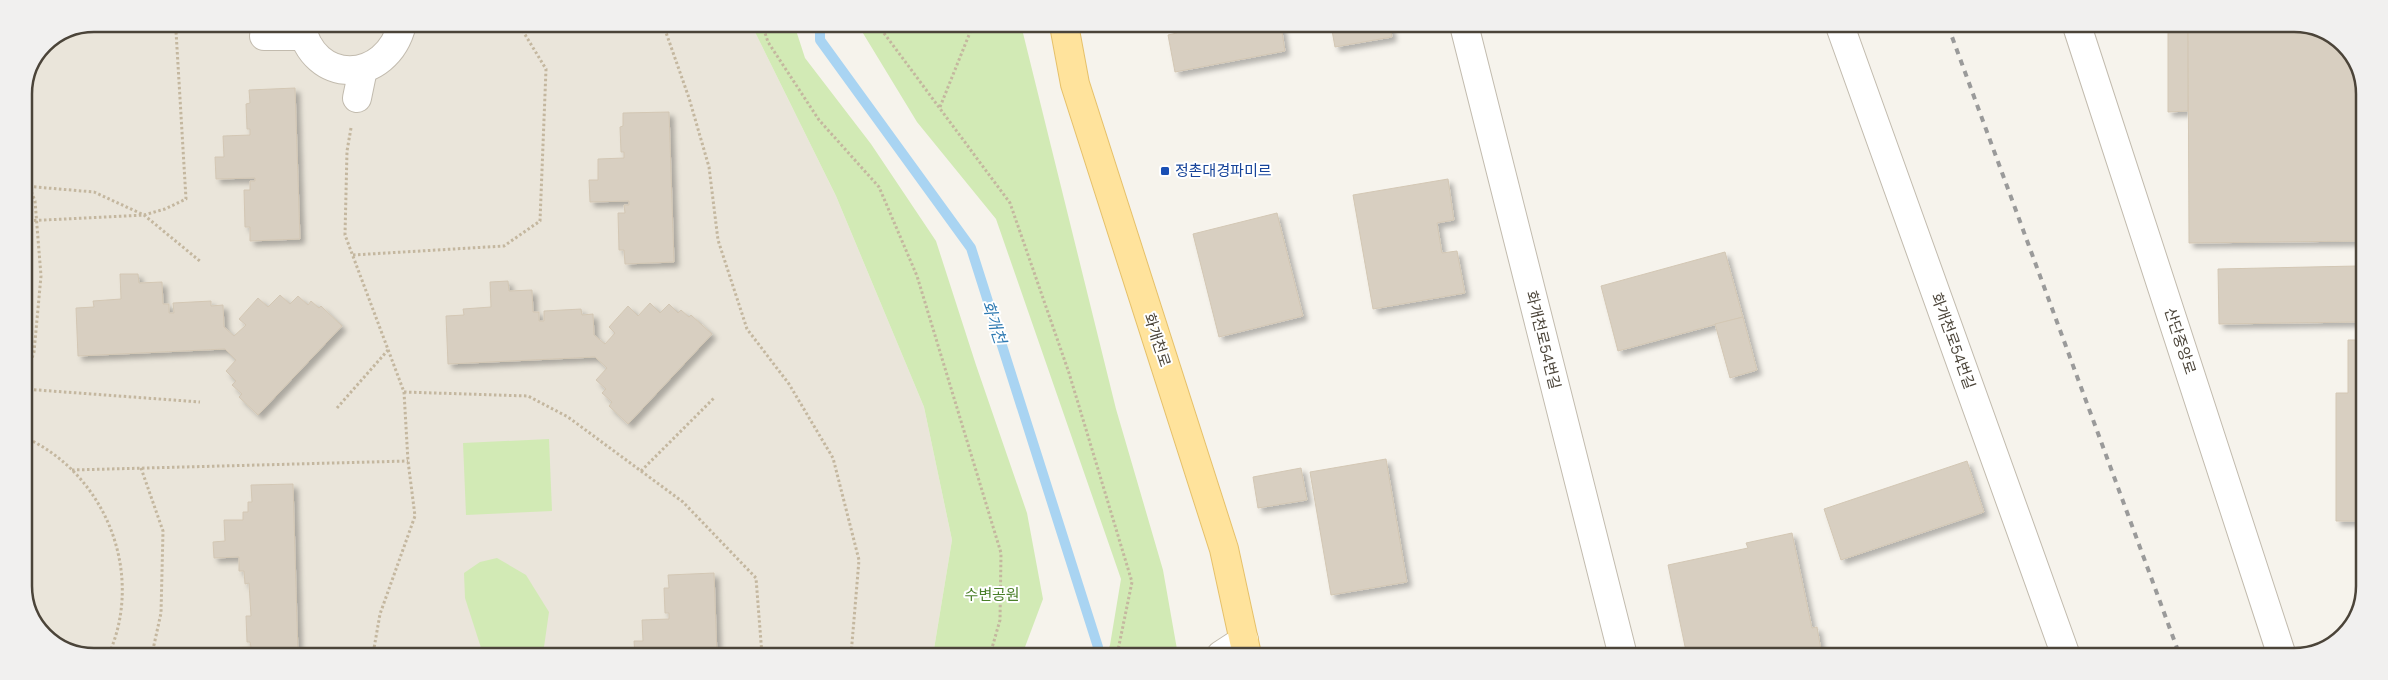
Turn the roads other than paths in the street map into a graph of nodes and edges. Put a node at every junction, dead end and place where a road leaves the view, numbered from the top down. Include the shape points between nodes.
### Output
1 (289, 32) edge
2 (303, 32) edge
3 (400, 32) edge
4 (1065, 32) edge
5 (1466, 32) edge
6 (1842, 32) edge
7 (2079, 32) edge
8 (264, 36) dead end
9 (363, 69) junction
10 (357, 98) road end
11 (1246, 647) edge
12 (1621, 648) edge
13 (2063, 648) edge
14 (2279, 648) edge

1 - 8 street
2 - 9 street via 310,49 327,64 348,70
3 - 9 street via 388,54
4 - 11 main road, 화개천로 via 1075,84 1224,549
5 - 12 street, 화개천로54번길
6 - 13 street, 화개천로54번길
7 - 14 street, 산단중앙로
9 - 10 street

